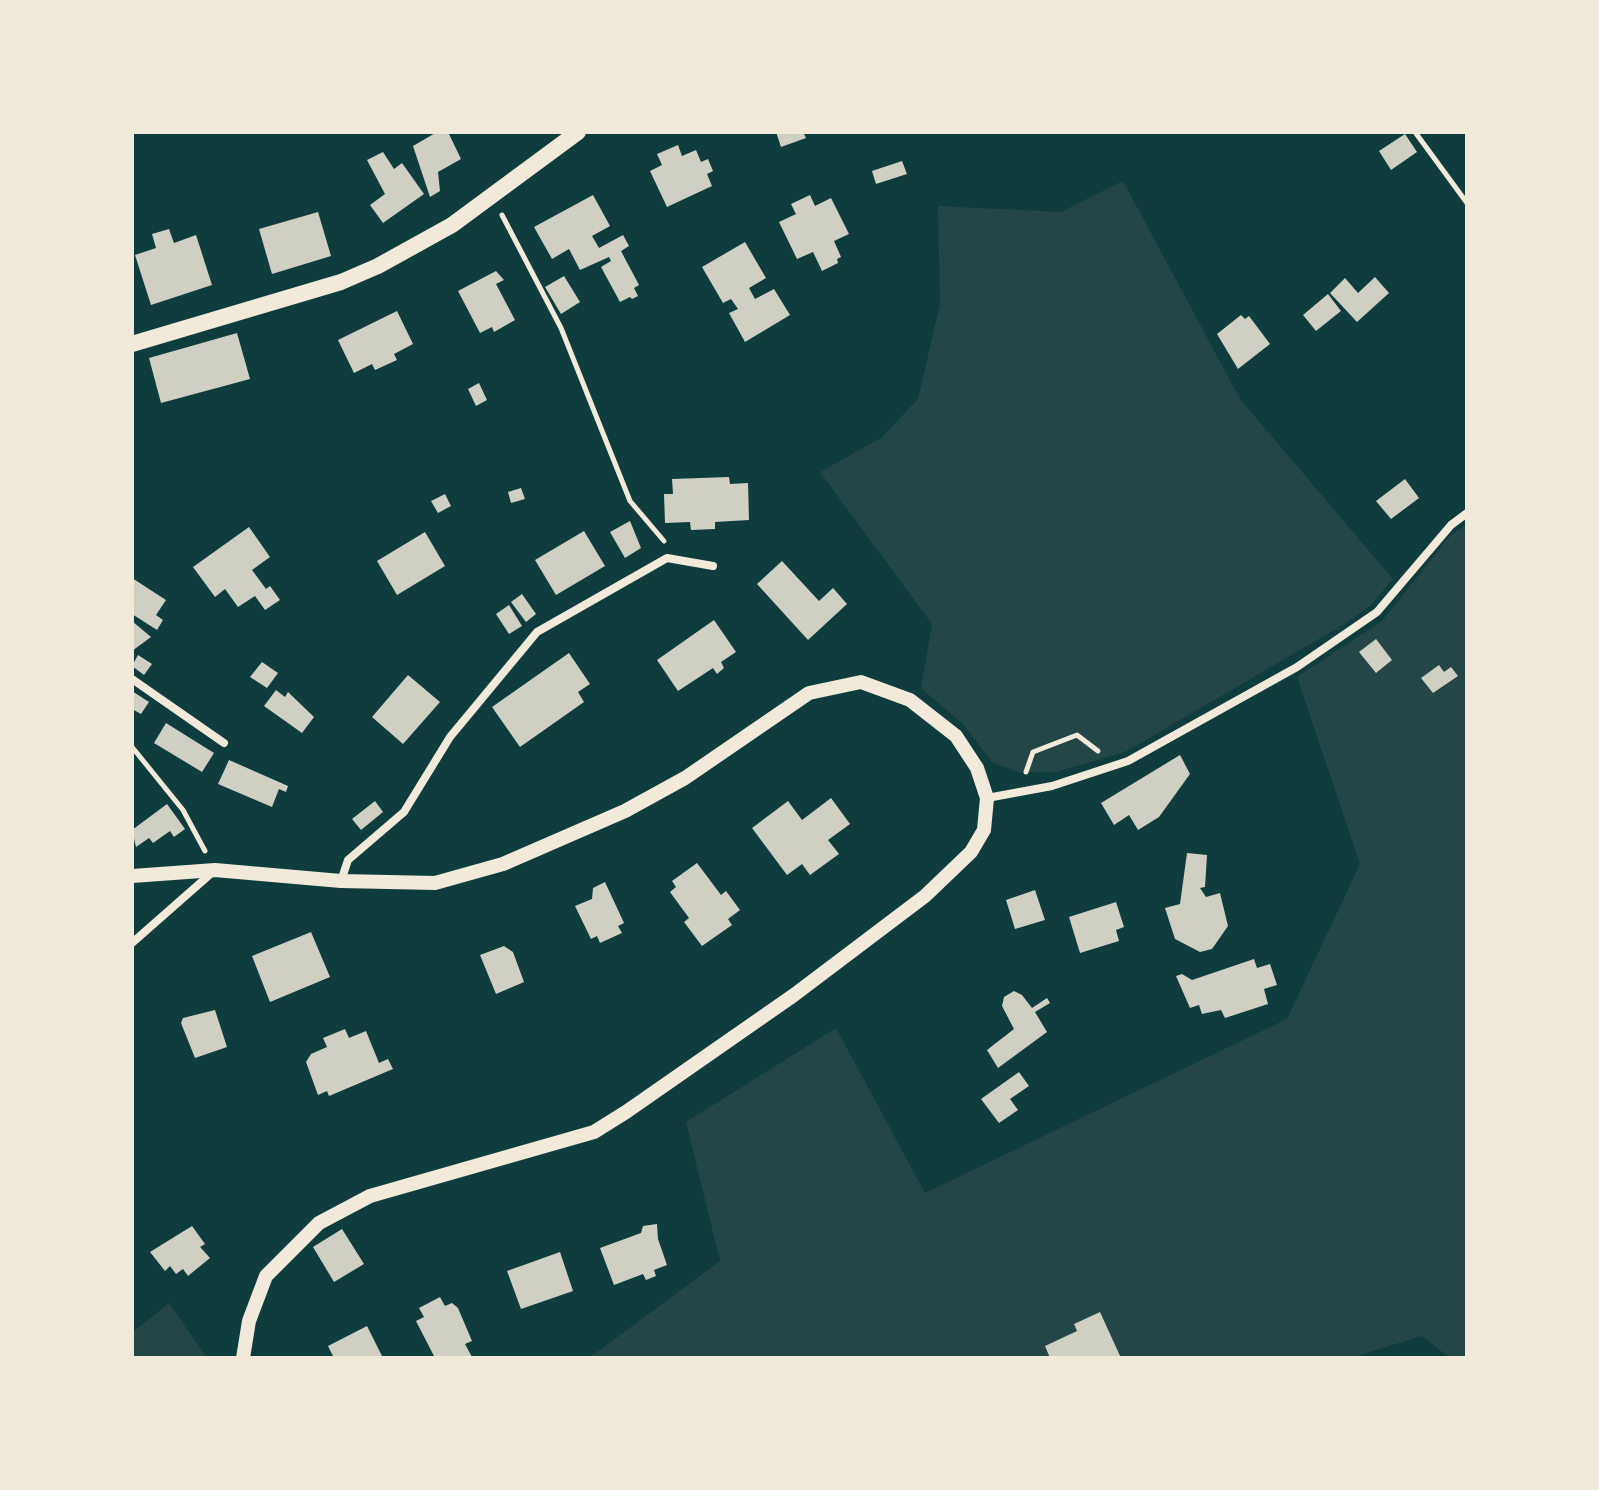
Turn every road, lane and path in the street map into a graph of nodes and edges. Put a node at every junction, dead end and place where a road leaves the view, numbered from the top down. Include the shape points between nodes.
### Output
1 (578, 132) edge
2 (1415, 132) edge
3 (1467, 203) edge
4 (504, 217) dead end
5 (132, 344) edge
6 (1467, 513) edge
7 (663, 540) dead end
8 (713, 566) dead end
9 (132, 679) edge
10 (224, 743) dead end
11 (132, 747) edge
12 (1116, 765) junction
13 (1020, 792) junction
14 (987, 798) junction
15 (215, 870) junction
16 (132, 876) edge
17 (341, 881) junction
18 (132, 943) edge
19 (243, 1358) edge

1 - 5 main road via 452,225 378,266
2 - 3 path
4 - 7 path via 561,328 630,501
6 - 12 street via 1377,612 1343,638
8 - 17 street via 667,558 537,632 450,737 404,812 348,860
9 - 10 street
11 - 15 path via 183,810
12 - 13 street
12 - 13 path via 1077,735 1033,752
13 - 14 street
14 - 17 street via 977,768 956,736 910,700 861,682 809,693 625,811 503,864 435,883
14 - 19 street via 984,830 971,852 925,896 626,1112 594,1132 370,1196 319,1223 266,1276 252,1309
15 - 16 street
15 - 17 street
15 - 18 street

